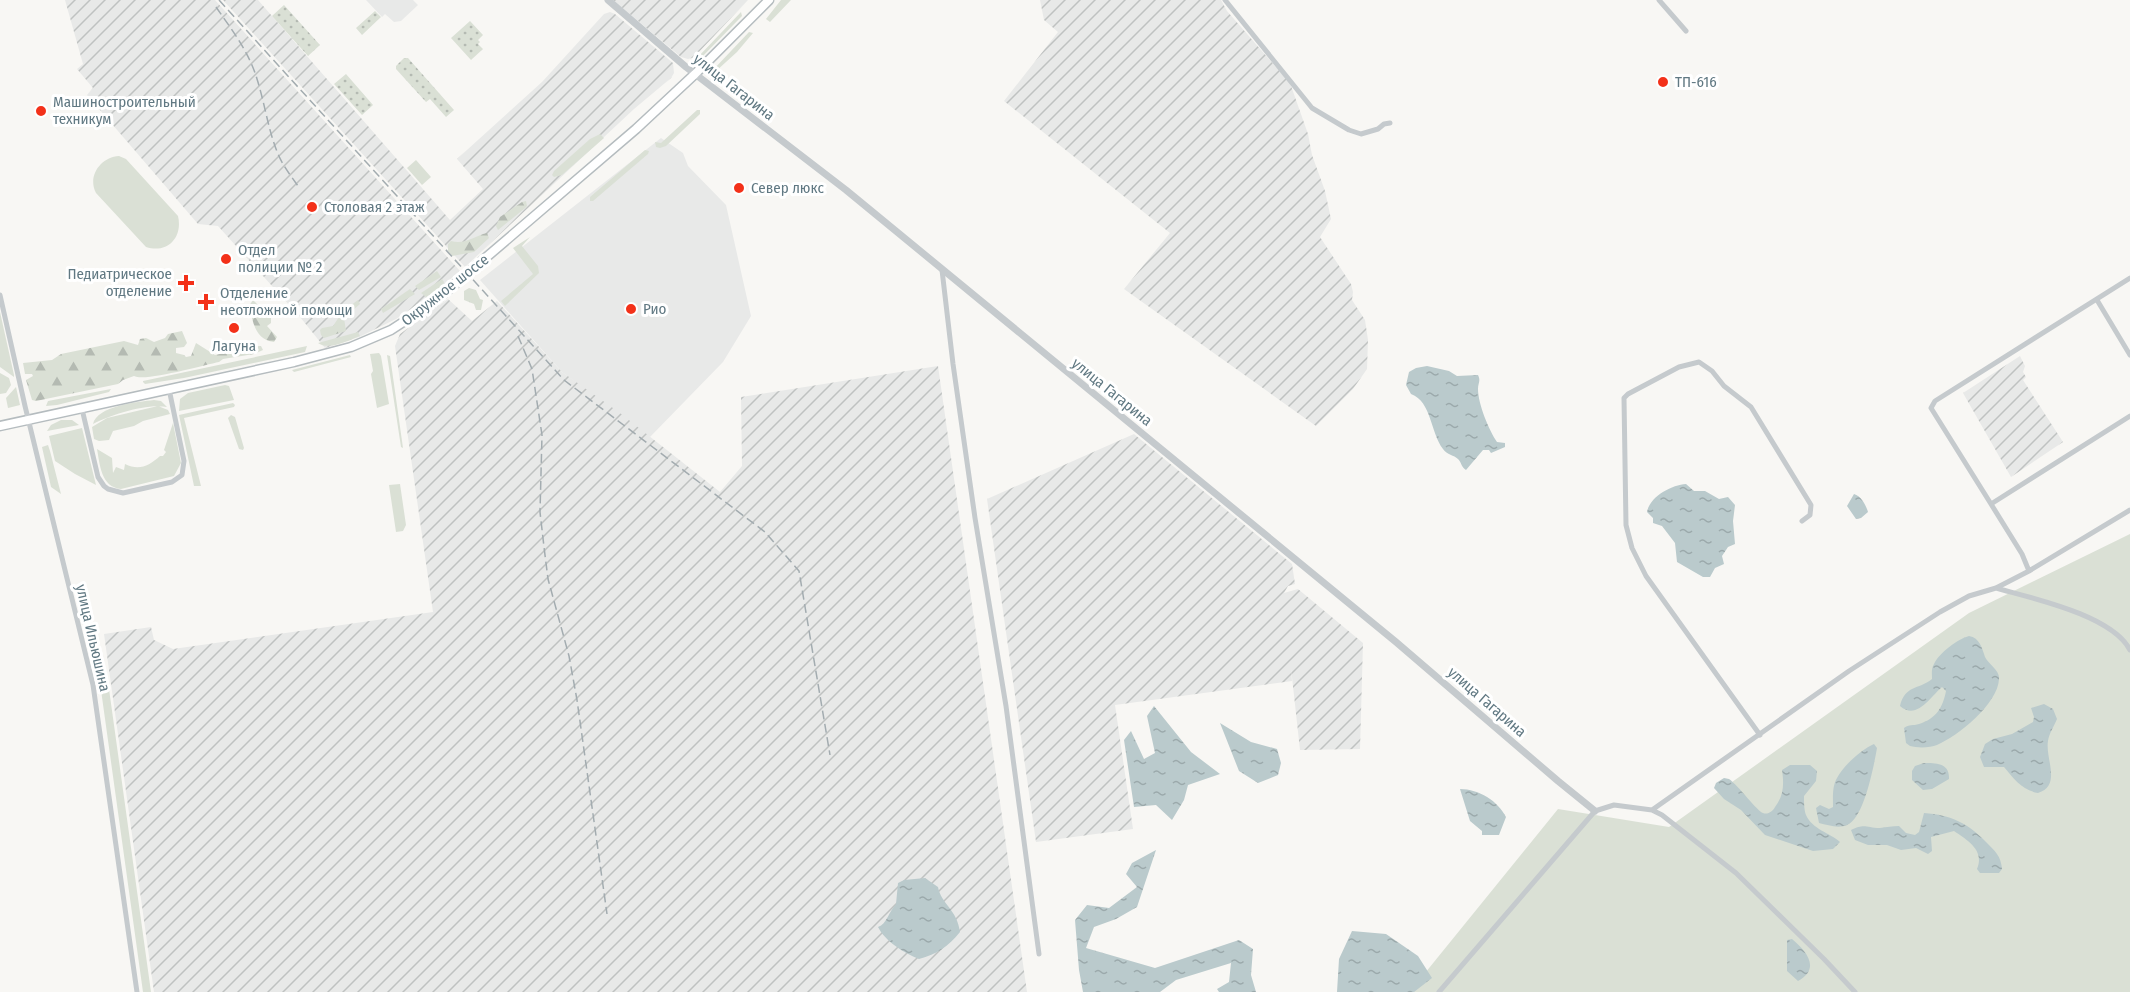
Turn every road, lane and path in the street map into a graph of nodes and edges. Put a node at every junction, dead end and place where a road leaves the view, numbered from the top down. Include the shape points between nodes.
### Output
1 (608, 0) edge
2 (769, 0) edge
3 (1225, 0) edge
4 (1659, 0) edge
5 (1686, 31) dead end
6 (695, 74) junction
7 (1390, 123) dead end
8 (942, 270) junction
9 (2130, 279) edge
10 (0, 295) edge
11 (2097, 300) junction
12 (2130, 355) edge
13 (169, 389) junction
14 (82, 409) junction
15 (2130, 416) edge
16 (28, 420) junction
17 (0, 426) edge
18 (1991, 504) junction
19 (2130, 510) edge
20 (1803, 521) dead end
21 (2029, 571) junction
22 (1996, 588) junction
23 (2130, 650) edge
24 (1760, 735) junction
25 (1652, 810) junction
26 (1595, 811) junction
27 (1039, 954) dead end
28 (137, 992) edge
29 (1439, 992) edge
30 (1855, 992) edge

1 - 6 street, улица Гагарина
2 - 6 main road, Окружное шоссе
3 - 7 street via 1312,108 1361,134
4 - 5 street
6 - 8 street, улица Гагарина
6 - 13 main road, Окружное шоссе via 467,275 399,326 336,352
8 - 26 street, улица Гагарина via 1396,642
8 - 27 street
9 - 11 street
10 - 16 street, улица Ильюшина
11 - 12 street
11 - 18 street via 1935,401 1931,408
13 - 14 main road, Окружное шоссе
13 - 14 street via 184,461 182,475 172,482 123,493 104,486 98,477
14 - 16 main road, Окружное шоссе
15 - 18 street
16 - 17 main road, Окружное шоссе
16 - 28 street, улица Ильюшина via 93,685
18 - 21 street
19 - 21 street
20 - 24 street via 1810,515 1811,505 1751,407 1724,386 1712,370 1699,362 1679,367 1624,398 1626,525 1632,548 1646,576
21 - 22 street
22 - 23 street via 2068,608 2118,635
22 - 24 street via 1969,596 1940,612
24 - 25 street
25 - 26 street via 1614,805
25 - 30 street via 1736,873
26 - 29 street

